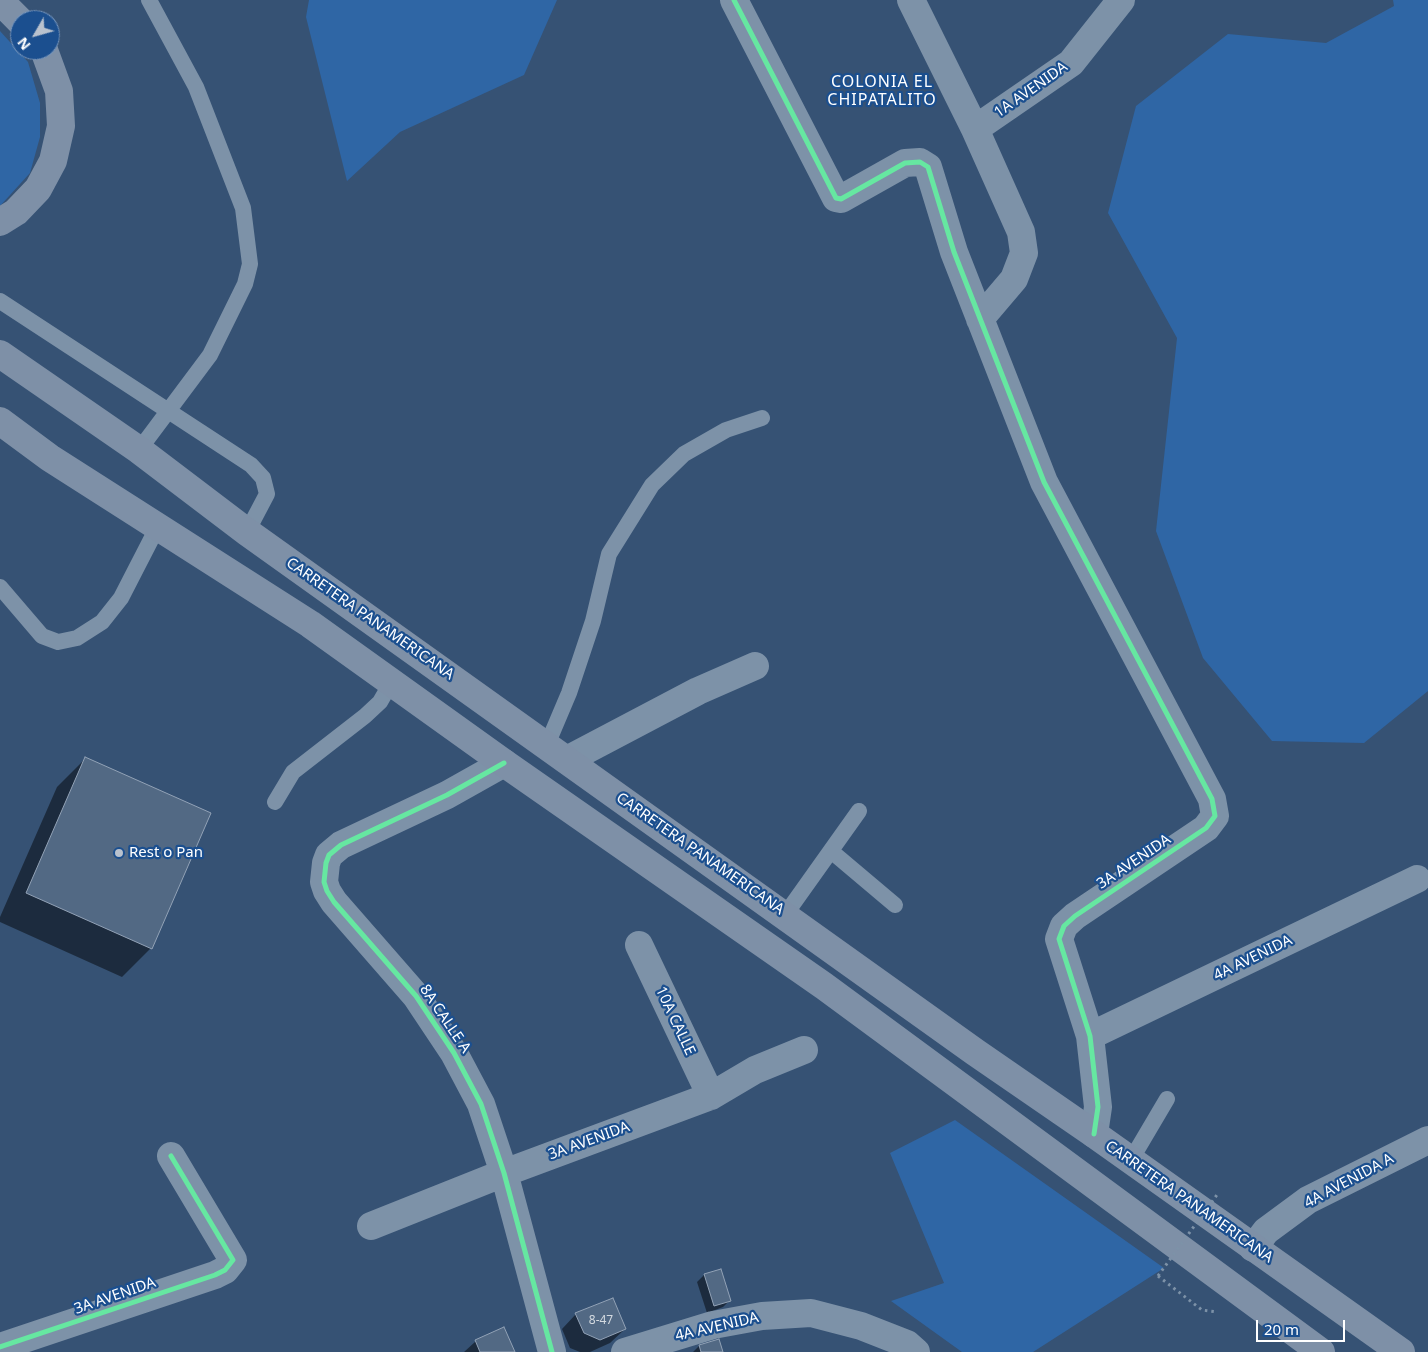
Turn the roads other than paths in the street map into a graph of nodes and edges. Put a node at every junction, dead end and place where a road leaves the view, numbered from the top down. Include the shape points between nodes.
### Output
1 (149, 0) edge
2 (734, 0) edge
3 (912, 0) edge
4 (1121, 0) edge
5 (48, 60) edge
6 (975, 129) junction
7 (0, 222) edge
8 (0, 302) edge
9 (980, 319) junction
10 (0, 354) edge
11 (169, 411) junction
12 (762, 418) dead end
13 (0, 421) edge
14 (0, 438) edge
15 (139, 450) junction
16 (50, 458) junction
17 (158, 526) junction
18 (247, 532) junction
19 (0, 587) edge
20 (756, 666) dead end
21 (391, 683) junction
22 (557, 753) junction
23 (504, 763) junction
24 (275, 802) dead end
25 (859, 812) dead end
26 (831, 850) junction
27 (1417, 880) dead end
28 (895, 904) dead end
29 (785, 915) junction
30 (639, 945) dead end
31 (1090, 1036) junction
32 (804, 1050) dead end
33 (711, 1096) junction
34 (1167, 1100) dead end
35 (1094, 1134) junction
36 (1428, 1140) edge
37 (171, 1156) dead end
38 (1131, 1160) junction
39 (504, 1172) junction
40 (371, 1226) dead end
41 (1254, 1248) junction
42 (0, 1348) edge
43 (552, 1352) edge
44 (625, 1352) edge
45 (916, 1352) edge
46 (1321, 1352) edge
47 (1401, 1352) edge

1 - 11 lane via 196,87 243,208 250,264 245,284 210,355
2 - 9 street via 833,195 841,199 905,163 920,162 928,167 954,252
3 - 6 street
4 - 6 street, 1A AVENIDA via 1071,63
5 - 7 highway via 59,92 61,126 53,160 38,189 16,212
6 - 9 street via 1021,232 1024,253 1014,279
8 - 11 lane
9 - 31 street, 3A AVENIDA via 1044,482 1212,799 1215,816 1206,828 1064,926 1059,939
10 - 15 highway, CARRETERA PANAMERICANA
11 - 15 lane
11 - 18 lane via 251,465 263,478 267,494
12 - 22 lane via 726,430 684,454 652,486 608,554 590,630 569,693
13 - 16 highway
14 - 16 highway
15 - 18 highway, CARRETERA PANAMERICANA
16 - 17 highway
17 - 19 lane via 121,598 102,622 77,638 58,642 42,636
17 - 21 highway via 310,624
18 - 22 highway, CARRETERA PANAMERICANA
20 - 22 street
21 - 23 highway
21 - 24 lane via 380,702 365,716 292,772
22 - 29 highway, CARRETERA PANAMERICANA
23 - 39 street, 8A CALLE A via 447,795 341,846 330,854 324,874 327,891 334,902 416,996 454,1053 481,1104
23 - 46 highway via 824,986
25 - 26 lane
26 - 28 lane
26 - 29 lane
27 - 31 street, 4A AVENIDA
29 - 35 highway, CARRETERA PANAMERICANA
30 - 33 street, 10A CALLE
31 - 35 street via 1098,1107
32 - 33 street, 3A AVENIDA via 755,1070
33 - 39 street, 3A AVENIDA
34 - 38 lane
35 - 38 highway, CARRETERA PANAMERICANA
36 - 41 street, 4A AVENIDA A via 1308,1200 1266,1231
37 - 42 street, 3A AVENIDA via 233,1260 225,1270
38 - 41 highway, CARRETERA PANAMERICANA
39 - 40 street, 3A AVENIDA
39 - 43 street, 8A CALLE A
41 - 47 highway, CARRETERA PANAMERICANA
44 - 45 street, 4A AVENIDA via 713,1325 762,1316 811,1313 862,1326 907,1344

